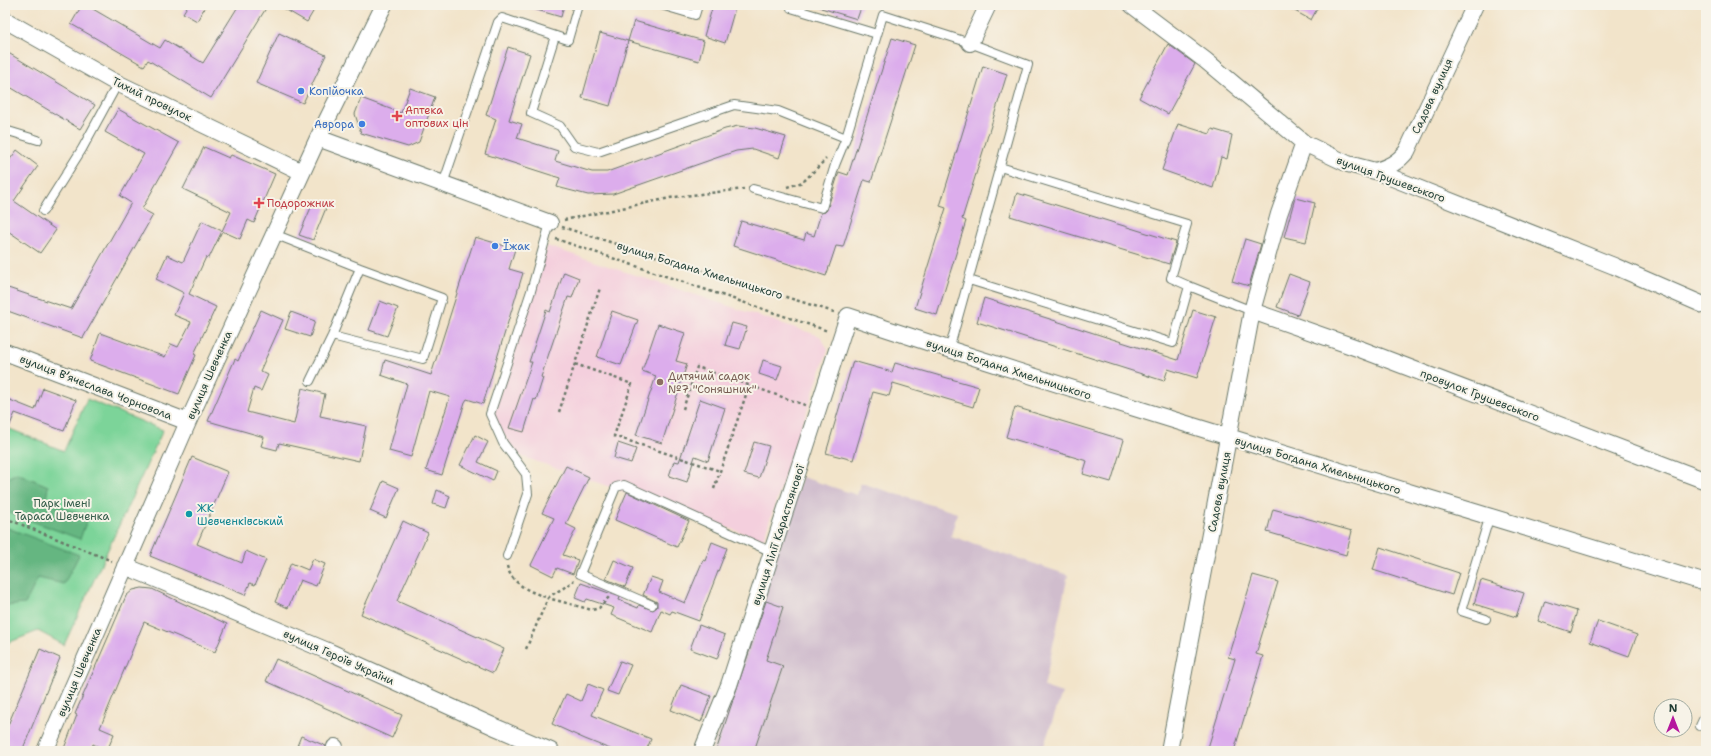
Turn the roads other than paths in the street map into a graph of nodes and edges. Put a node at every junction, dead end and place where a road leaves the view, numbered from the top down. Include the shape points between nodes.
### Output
1 (384, 5) edge
2 (578, 5) edge
3 (661, 5) edge
4 (698, 5) edge
5 (988, 5) edge
6 (1132, 5) edge
7 (1475, 5) edge
8 (791, 8) dead end
9 (5, 20) edge
10 (878, 34) junction
11 (555, 36) junction
12 (970, 43) junction
13 (118, 83) junction
14 (5, 130) edge
15 (318, 138) junction
16 (846, 138) junction
17 (38, 140) dead end
18 (1304, 143) junction
19 (1000, 167) junction
20 (1375, 171) junction
21 (302, 172) junction
22 (443, 184) junction
23 (753, 188) road end
24 (43, 211) dead end
25 (548, 230) joint
26 (274, 234) junction
27 (360, 268) junction
28 (969, 280) junction
29 (1189, 286) junction
30 (1706, 306) edge
31 (1252, 311) junction
32 (848, 316) joint
33 (332, 336) junction
34 (949, 350) junction
35 (5, 352) edge
36 (310, 381) dead end
37 (188, 422) junction
38 (1230, 437) junction
39 (1706, 481) edge
40 (1490, 515) junction
41 (772, 552) junction
42 (507, 556) road end
43 (125, 566) junction
44 (1706, 582) edge
45 (652, 605) dead end
46 (1486, 619) dead end
47 (1706, 713) edge
48 (1700, 726) dead end
49 (45, 751) edge
50 (551, 751) edge
51 (702, 751) edge
52 (1169, 751) edge

1 - 15 street, вулиця Шевченка
2 - 11 lane via 568,40
3 - 4 lane via 695,15
5 - 12 street
6 - 18 street, вулиця Грушевського via 1206,60
7 - 20 street, Садова вулиця via 1406,151 1390,167
8 - 10 lane
9 - 13 street, Тихий провулок
10 - 12 lane via 883,15
10 - 16 lane
11 - 16 lane via 530,113 560,126 574,146 598,152 734,105 778,111
11 - 22 lane via 502,18 498,22
12 - 19 lane via 1028,65
13 - 21 street, Тихий провулок
13 - 24 lane via 82,149
14 - 17 lane
15 - 21 street, вулиця Шевченка
15 - 22 street
16 - 23 lane via 822,208
18 - 20 street, вулиця Грушевського via 1348,164
18 - 31 street, Садова вулиця via 1279,214
19 - 28 lane
19 - 29 lane via 1187,224 1171,278
20 - 30 street, вулиця Грушевського via 1614,266
21 - 26 street, вулиця Шевченка
22 - 25 street
25 - 42 lane via 531,291 490,414 503,443 526,474 528,487 528,494
26 - 27 lane
26 - 37 street, вулиця Шевченка
27 - 33 lane
27 - 33 lane via 442,298 423,359
28 - 29 lane via 1172,343
28 - 34 lane
29 - 31 lane
31 - 38 street, Садова вулиця
31 - 39 street, провулок Грушевського via 1360,349
32 - 34 street, вулиця Богдана Хмельницького
32 - 41 street, вулиця Лілії Карастоянової
33 - 36 lane
34 - 38 street, вулиця Богдана Хмельницького
35 - 37 street, вулиця Вʼячеслава Чорновола
37 - 43 street, вулиця Шевченка
38 - 40 street, вулиця Богдана Хмельницького via 1393,488
38 - 52 street, Садова вулиця
40 - 44 street, вулиця Богдана Хмельницького
40 - 46 lane via 1462,611
41 - 45 lane via 624,485 616,487 580,574
41 - 51 street, вулиця Лілії Карастоянової via 729,685
43 - 49 street, вулиця Шевченка
43 - 50 street, вулиця Героїв України via 330,652
47 - 48 lane

